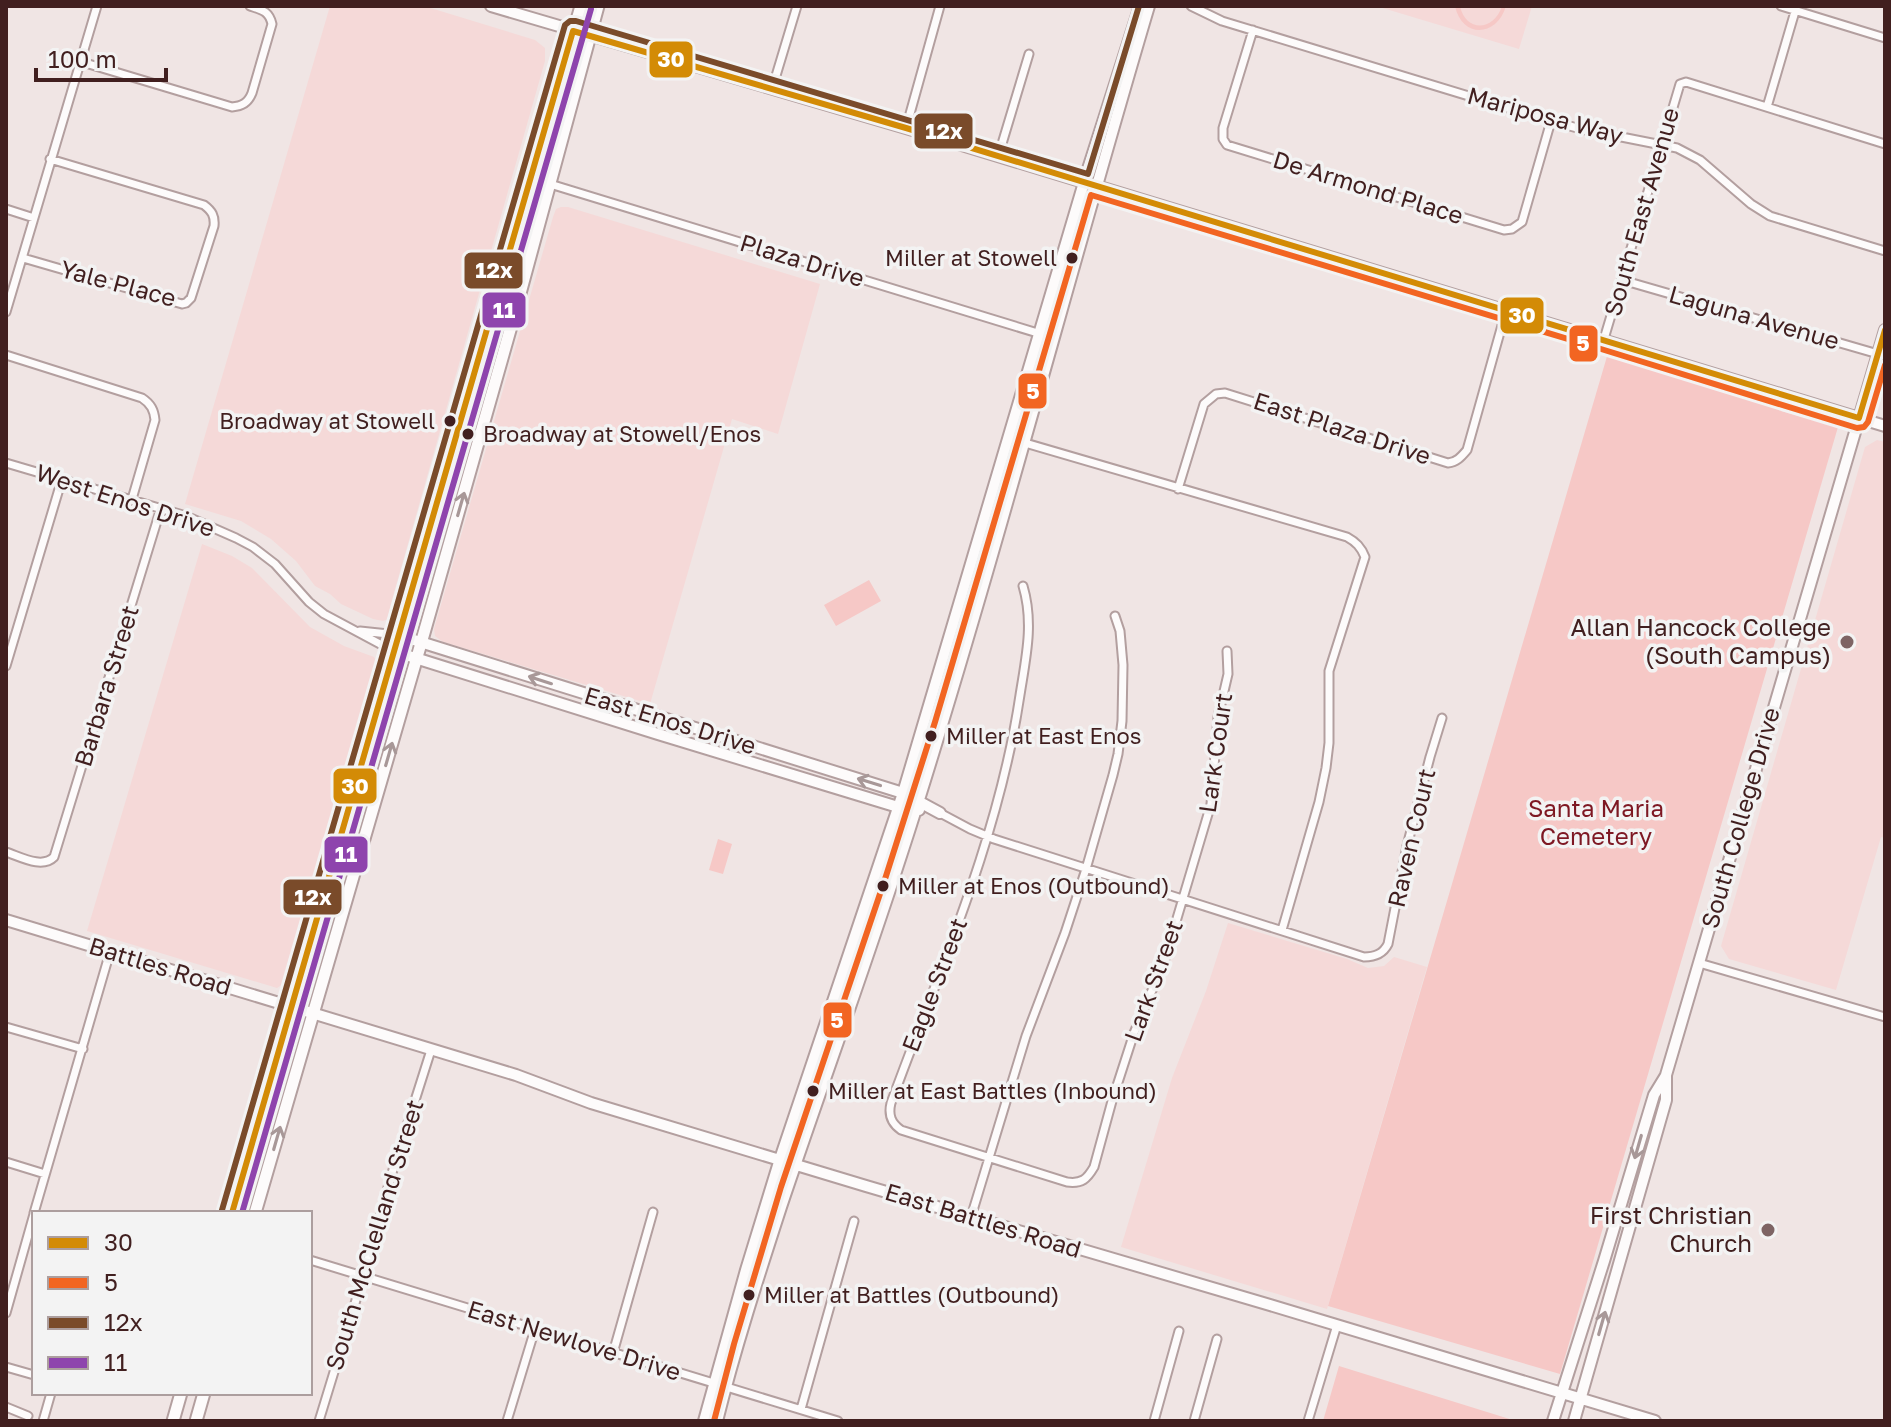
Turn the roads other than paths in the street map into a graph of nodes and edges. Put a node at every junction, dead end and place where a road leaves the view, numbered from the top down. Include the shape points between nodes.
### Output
1 (97, 6) edge
2 (250, 6) edge
3 (491, 6) edge
4 (581, 6) edge
5 (598, 6) edge
6 (797, 6) edge
7 (940, 6) edge
8 (1140, 6) edge
9 (1149, 6) edge
10 (1191, 6) edge
11 (1781, 6) edge
12 (1796, 8) edge
13 (1253, 30) junction
14 (573, 31) junction
15 (589, 36) junction
16 (1885, 38) edge
17 (1029, 54) dead end
18 (82, 62) junction
19 (772, 89) junction
20 (1767, 107) junction
21 (1551, 121) junction
22 (906, 128) junction
23 (1661, 144) junction
24 (1885, 144) edge
25 (998, 157) junction
26 (50, 159) junction
27 (550, 184) junction
28 (1090, 185) junction
29 (6, 209) edge
30 (34, 218) junction
31 (1885, 251) edge
32 (23, 258) junction
33 (1622, 280) junction
34 (1506, 311) junction
35 (6, 312) edge
36 (1885, 330) edge
37 (1040, 334) junction
38 (1054, 338) junction
39 (1604, 339) junction
40 (6, 355) edge
41 (1882, 355) edge
42 (1859, 418) junction
43 (1885, 426) edge
44 (1008, 438) junction
45 (1024, 443) junction
46 (6, 463) edge
47 (62, 479) junction
48 (1178, 489) junction
49 (132, 499) junction
50 (161, 508) junction
51 (1023, 586) dead end
52 (1115, 616) dead end
53 (354, 630) junction
54 (398, 635) junction
55 (421, 643) junction
56 (393, 651) junction
57 (1227, 651) dead end
58 (417, 658) junction
59 (6, 666) edge
60 (1442, 718) dead end
61 (903, 793) junction
62 (917, 805) junction
63 (898, 807) junction
64 (940, 813) joint
65 (987, 837) junction
66 (6, 852) edge
67 (1086, 869) junction
68 (1183, 901) junction
69 (6, 920) edge
70 (1282, 930) junction
71 (110, 952) junction
72 (1378, 954) joint
73 (1699, 963) junction
74 (291, 1007) junction
75 (313, 1015) junction
76 (1885, 1017) edge
77 (6, 1027) edge
78 (83, 1049) junction
79 (431, 1050) junction
80 (1666, 1075) junction
81 (988, 1158) junction
82 (780, 1159) junction
83 (6, 1162) edge
84 (796, 1164) junction
85 (45, 1174) junction
86 (35, 1211) edge
87 (233, 1211) edge
88 (256, 1211) edge
89 (653, 1212) dead end
90 (971, 1217) junction
91 (32, 1220) edge
92 (854, 1221) dead end
93 (312, 1261) edge
94 (363, 1277) junction
95 (9, 1294) edge
96 (6, 1313) edge
97 (1337, 1325) junction
98 (535, 1329) junction
99 (1179, 1331) dead end
100 (1217, 1339) dead end
101 (613, 1353) junction
102 (6, 1367) edge
103 (32, 1374) edge
104 (713, 1383) junction
105 (726, 1387) junction
106 (1562, 1393) junction
107 (50, 1395) edge
108 (180, 1395) edge
109 (203, 1395) edge
110 (1581, 1399) junction
111 (6, 1407) edge
112 (801, 1409) junction
113 (28, 1416) dead end
114 (43, 1421) edge
115 (173, 1421) edge
116 (196, 1421) edge
117 (319, 1421) edge
118 (505, 1421) edge
119 (704, 1421) edge
120 (717, 1421) edge
121 (838, 1421) edge
122 (1154, 1421) edge
123 (1194, 1421) edge
124 (1308, 1421) edge
125 (1553, 1421) edge
126 (1574, 1421) edge
127 (1655, 1421) edge

1 - 18 street
2 - 18 street via 264,10 272,24 252,93 242,106
3 - 14 street
4 - 14 main road
5 - 15 main road
6 - 19 street
7 - 22 street
8 - 28 street
9 - 28 street
10 - 13 street, Mariposa Way
11 - 12 street
12 - 16 street
12 - 20 street
13 - 21 street, Mariposa Way
13 - 21 street, De Armond Place via 1223,128 1227,145 1489,226 1504,230 1520,224
14 - 15 street
14 - 54 main road
15 - 19 street
15 - 27 main road
17 - 25 street
18 - 26 street
19 - 22 street
20 - 23 street, South East Avenue via 1680,84
20 - 24 street
21 - 23 street, Mariposa Way
22 - 25 street
23 - 31 street, Mariposa Way via 1700,160 1770,216
23 - 33 street, South East Avenue
25 - 28 street
26 - 30 street
26 - 32 street, Yale Place via 204,205 211,210 214,226 186,303
27 - 37 street, Plaza Drive
55 -> 27 main road
28 - 34 street
28 - 37 street
28 - 38 street
29 - 30 street
30 - 32 street
32 - 35 street
33 - 39 street, South East Avenue
33 - 41 street, Laguna Avenue
34 - 39 street
34 - 48 street, East Plaza Drive via 1467,450 1454,462 1225,393 1204,404
36 - 41 street, South College Drive
37 - 38 street, Plaza Drive
37 - 44 street
38 - 45 street
39 - 42 street
40 - 49 street via 149,403 155,420
41 - 42 street, South College Drive
42 - 43 street
42 - 73 street, South College Drive
44 - 45 street
44 - 61 street
45 - 48 street
45 - 62 street
46 - 47 street, West Enos Drive
47 - 49 street, West Enos Drive
47 - 59 street
48 - 70 street via 1347,537 1365,557 1329,671 1326,768
49 - 50 street, West Enos Drive
50 - 53 street, West Enos Drive via 253,547 313,605
50 - 66 street, Barbara Street via 54,857 35,862
51 - 65 street, Eagle Street via 1027,649 1015,728
52 - 67 street via 1122,643 1122,721 1113,775
53 - 54 street, West Enos Drive
53 - 56 street, West Enos Drive
54 - 55 street, East Enos Drive
54 - 56 main road
55 - 58 main road
61 -> 55 street, East Enos Drive
56 - 58 street, East Enos Drive
56 - 74 main road
57 - 68 street, Lark Court via 1211,804
58 - 63 street, East Enos Drive
75 -> 58 main road
60 - 72 street, Raven Court via 1407,846 1388,944
61 - 62 street, East Enos Drive
61 - 63 street
62 - 63 street, East Enos Drive
62 - 64 street, East Enos Drive
62 - 84 street
63 - 82 street
64 - 65 street, East Enos Drive
65 - 67 street, East Enos Drive
65 - 81 street, Eagle Street via 889,1113 901,1130
67 - 68 street, East Enos Drive
67 - 81 street
68 - 70 street, East Enos Drive
68 - 81 street, Lark Street via 1134,1033 1094,1167 1085,1180 1067,1182
69 - 71 street, Battles Road
70 - 72 street, East Enos Drive via 1364,957
71 - 74 street, Battles Road
71 - 78 street
73 - 76 street
73 - 80 street, South College Drive
74 - 75 street, Battles Road
74 - 87 main road
75 - 79 street, East Battles Road
88 -> 75 main road
77 - 78 street
78 - 85 street
79 - 82 street, East Battles Road
79 - 94 street, South McClelland Street
80 -> 106 street, South College Drive via 1654,1095
110 -> 80 street, South College Drive via 1666,1100
81 - 90 street
82 - 84 street, East Battles Road
82 - 104 street
83 - 85 street
84 - 90 street, East Battles Road
84 - 105 street
85 - 86 street
89 - 101 street
90 - 97 street, East Battles Road
91 - 95 street
92 - 112 street
93 - 94 street, East Newlove Drive
94 - 98 street, East Newlove Drive
94 - 117 street, South McClelland Street
95 - 96 street
97 - 106 street, East Battles Road
97 - 124 street
98 - 101 street, East Newlove Drive
98 - 118 street
99 - 122 street
100 - 123 street
101 - 104 street, East Newlove Drive
102 - 103 street
104 - 105 street, East Newlove Drive
104 - 119 street
105 - 112 street, East Newlove Drive
105 - 120 street
106 - 110 street, East Battles Road
106 - 125 street, South College Drive
107 - 114 street
108 - 115 main road
109 - 116 main road
110 - 126 street, South College Drive
110 - 127 street, East Battles Road
111 - 113 street
112 - 121 street, East Newlove Drive

